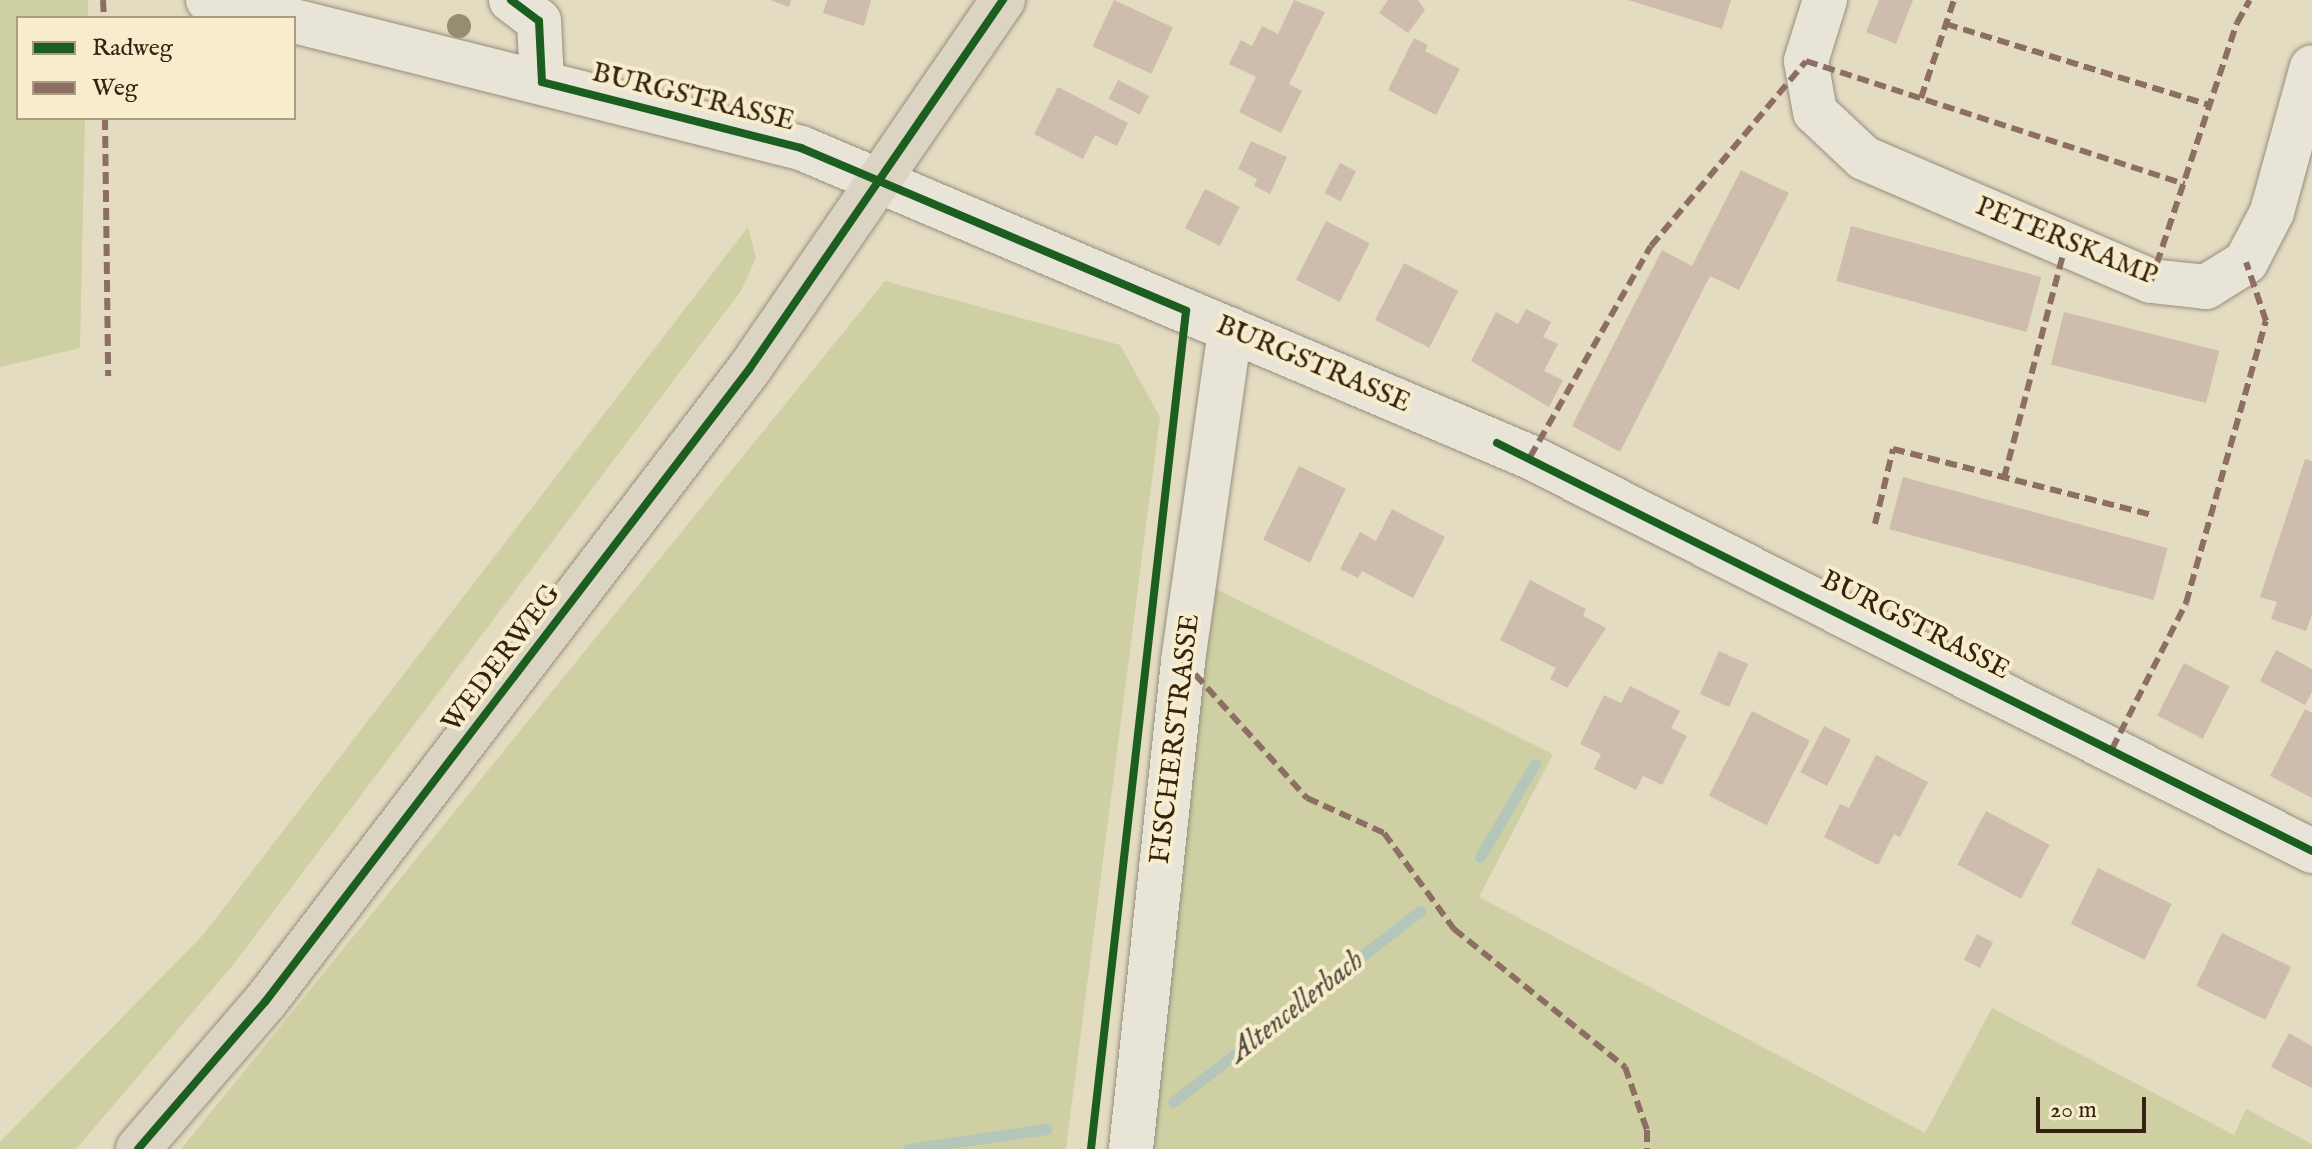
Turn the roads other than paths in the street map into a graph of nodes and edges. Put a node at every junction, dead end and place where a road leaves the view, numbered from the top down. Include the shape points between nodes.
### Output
1 (208, 0) edge
2 (511, 0) edge
3 (1003, 0) edge
4 (1825, 0) edge
5 (273, 16) edge
6 (296, 21) edge
7 (2312, 67) edge
8 (542, 82) junction
9 (881, 181) junction
10 (1230, 329) junction
11 (2312, 851) edge
12 (138, 1149) edge
13 (1131, 1149) edge

1 - 5 street
2 - 8 street via 539,21
3 - 9 main road, WEDERWEG
4 - 7 street, PETERSKAMP via 1806,61 1815,112 1864,158 2151,281 2206,287 2246,262 2272,212
6 - 8 street, BURGSTRASSE
8 - 9 street, BURGSTRASSE via 801,148
9 - 10 street, BURGSTRASSE
9 - 12 main road, WEDERWEG via 750,368 516,678 265,1002
10 - 11 street, BURGSTRASSE via 1530,457
10 - 13 street, FISCHERSTRASSE via 1183,661

